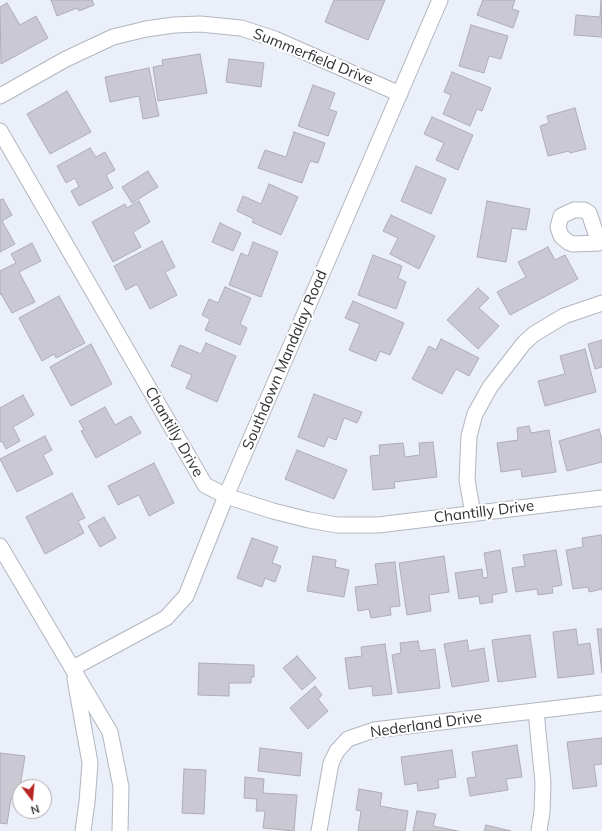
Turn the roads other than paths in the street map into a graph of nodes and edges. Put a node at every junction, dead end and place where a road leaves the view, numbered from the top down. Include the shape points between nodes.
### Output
1 (440, 0) edge
2 (400, 94) junction
3 (0, 96) edge
4 (0, 131) edge
5 (602, 303) edge
6 (226, 496) junction
7 (602, 498) edge
8 (473, 514) junction
9 (0, 546) edge
10 (73, 668) junction
11 (602, 703) edge
12 (536, 711) junction
13 (83, 831) edge
14 (120, 831) edge
15 (319, 831) edge
16 (539, 831) edge

1 - 2 street, Southdown Mandalay Road
2 - 3 street, Summerfield Drive via 275,39 241,28 200,24 146,29 113,37 66,59
2 - 6 street, Southdown Mandalay Road
4 - 6 street, Chantilly Drive via 205,485
5 - 8 street via 564,316 534,334 490,387 475,414 469,436 467,480
6 - 8 street, Chantilly Drive via 309,520 337,524 378,525
6 - 10 street, Southdown Mandalay Road via 186,596 166,618
7 - 8 street, Chantilly Drive
9 - 10 street
10 - 13 street via 90,763
10 - 14 street via 110,732 121,787
11 - 12 street, Nederland Drive
12 - 15 street, Nederland Drive via 374,730 348,739 337,751 332,763
12 - 16 street via 543,783

